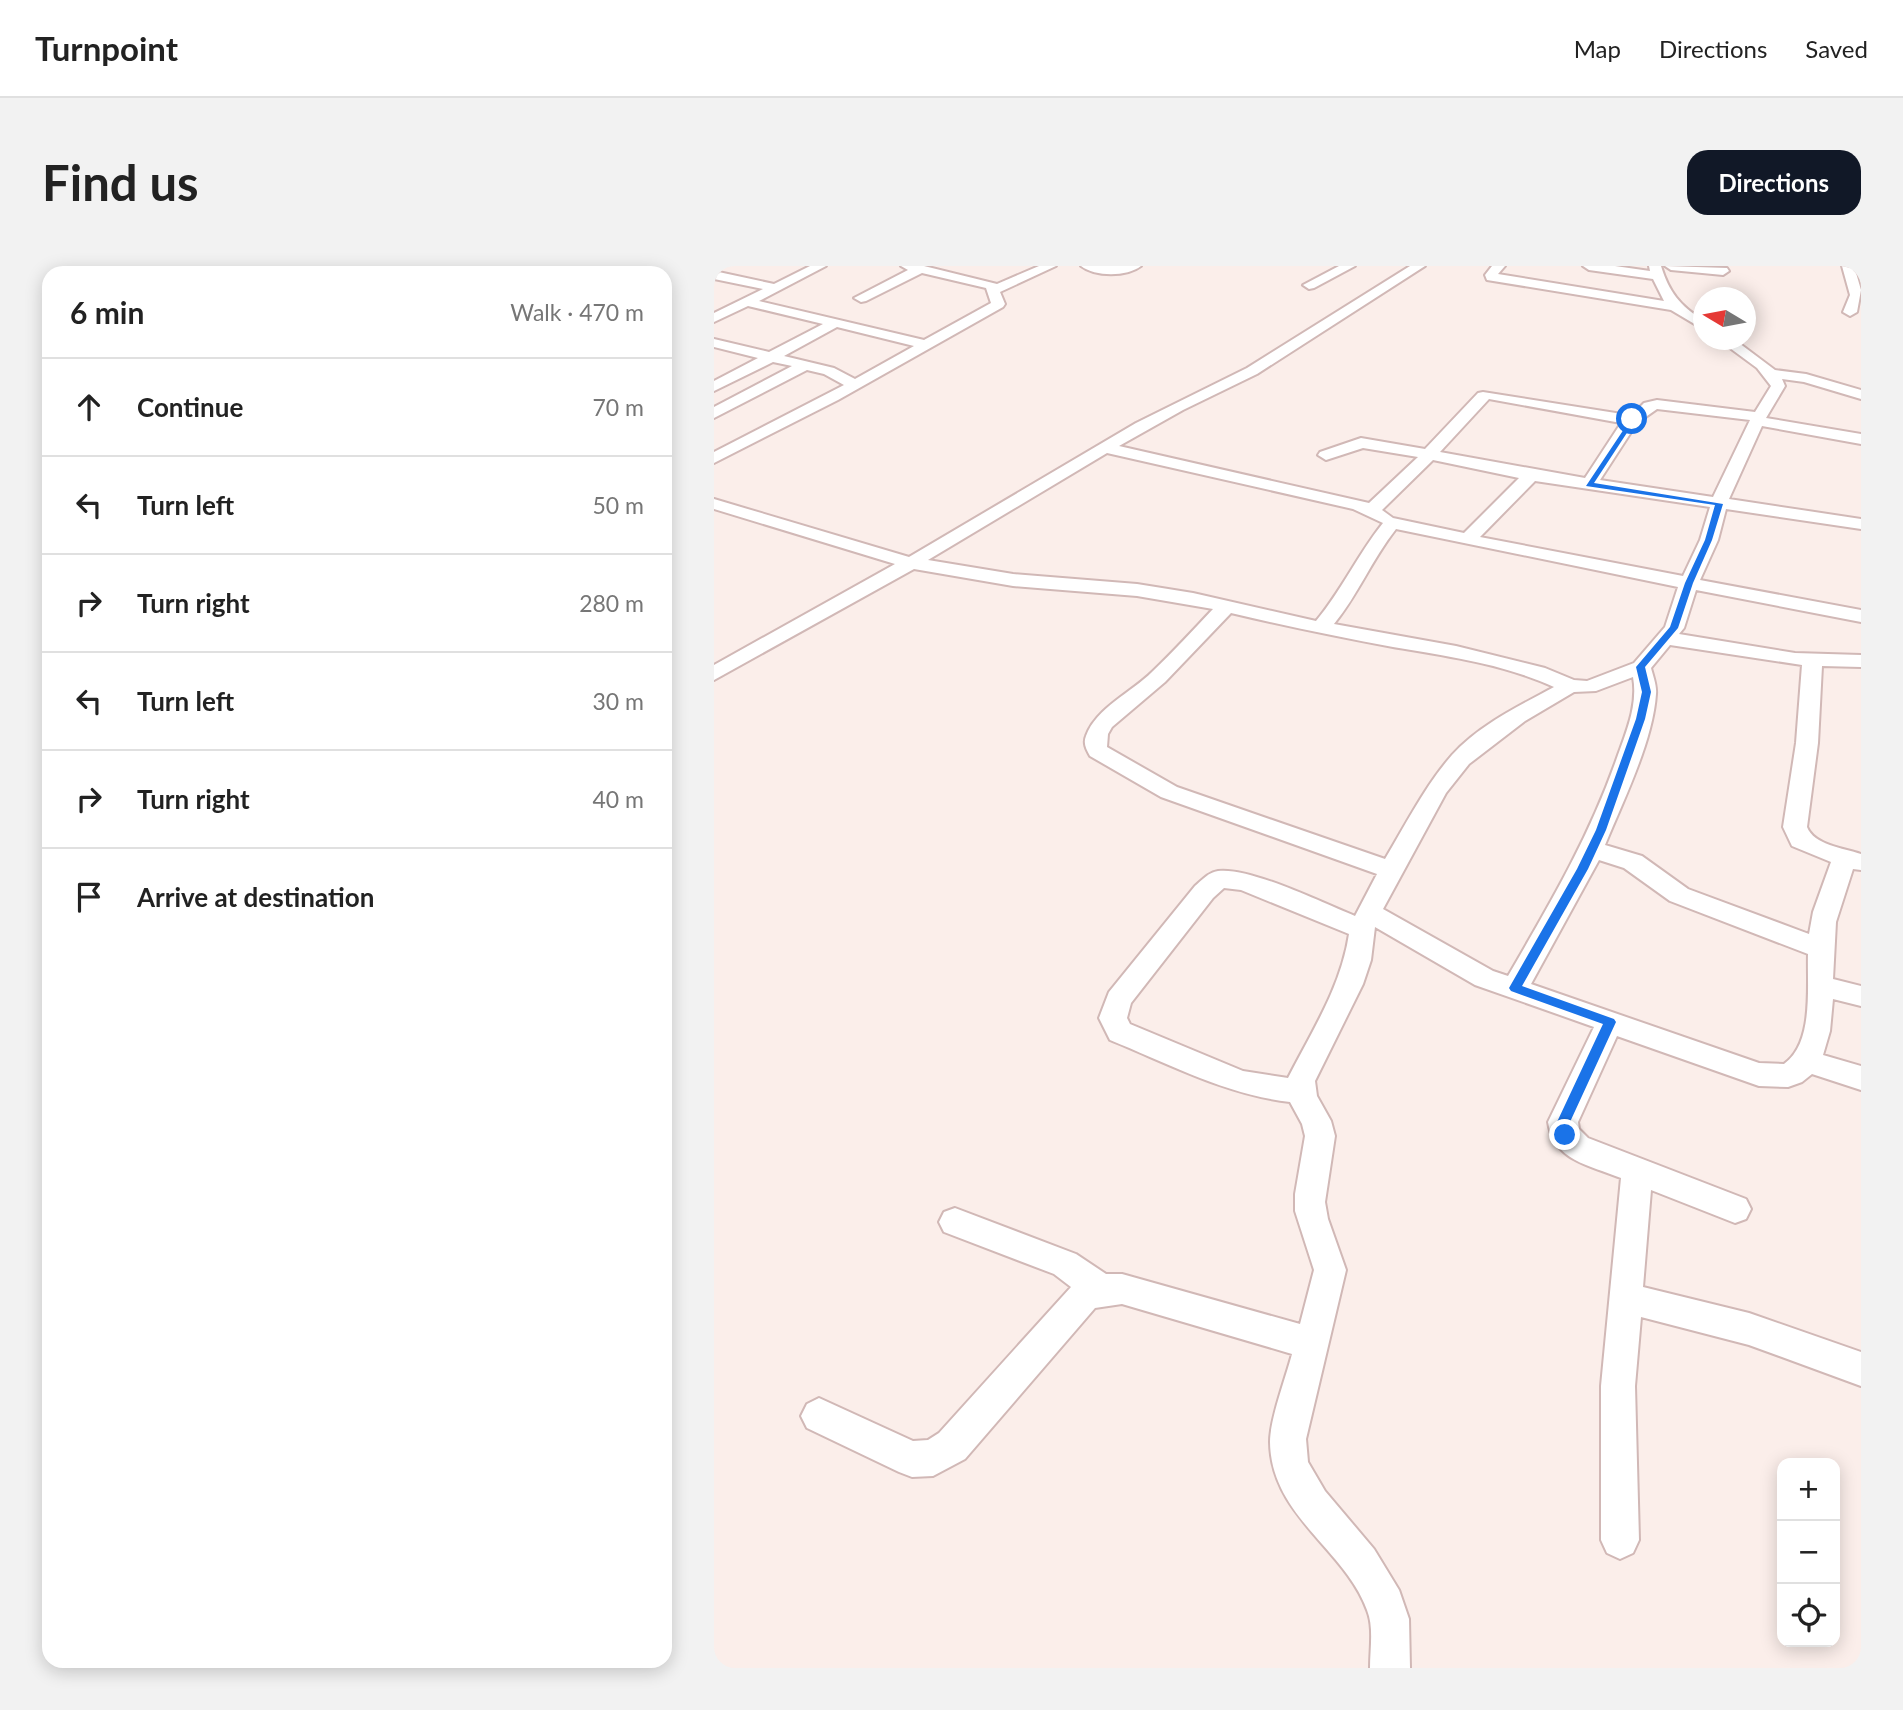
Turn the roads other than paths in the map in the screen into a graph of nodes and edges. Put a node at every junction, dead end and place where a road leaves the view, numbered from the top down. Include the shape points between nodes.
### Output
1 (736, 266) edge
2 (820, 266) edge
3 (1050, 266) edge
4 (1087, 266) edge
5 (1135, 266) edge
6 (1349, 266) edge
7 (1419, 266) edge
8 (1499, 266) edge
9 (1589, 266) edge
10 (1671, 266) edge
11 (1848, 266) edge
12 (914, 267) edge
13 (1656, 271) edge
14 (1723, 272) edge
15 (714, 274) edge
16 (1309, 285) dead end
17 (776, 288) junction
18 (995, 289) junction
19 (862, 298) dead end
20 (747, 302) junction
21 (1676, 307) junction
22 (1850, 312) dead end
23 (714, 318) edge
24 (1693, 318) edge
25 (835, 323) junction
26 (714, 343) edge
27 (928, 345) junction
28 (1741, 350) edge
29 (773, 357) junction
30 (806, 365) junction
31 (1772, 374) junction
32 (855, 385) junction
33 (714, 387) edge
34 (1861, 395) edge
35 (714, 413) edge
36 (1632, 419) junction
37 (1759, 419) junction
38 (1861, 439) edge
39 (1106, 448) junction
40 (1326, 455) dead end
41 (1429, 455) junction
42 (714, 458) edge
43 (1531, 475) junction
44 (1589, 484) junction
45 (714, 504) edge
46 (1719, 504) junction
47 (1371, 510) junction
48 (1392, 523) junction
49 (1861, 524) edge
50 (1466, 540) junction
51 (911, 564) junction
52 (1689, 583) junction
53 (1226, 607) junction
54 (1861, 616) edge
55 (1321, 627) junction
56 (1665, 638) junction
57 (1812, 660) junction
58 (1861, 661) edge
59 (1641, 667) junction
60 (714, 674) edge
61 (1570, 686) junction
62 (1592, 849) junction
63 (1853, 860) edge
64 (1391, 870) junction
65 (1366, 920) junction
66 (1820, 947) junction
67 (1820, 986) junction
68 (1515, 988) junction
69 (1861, 996) edge
70 (1610, 1022) junction
71 (1807, 1061) junction
72 (1861, 1077) edge
73 (1299, 1091) junction
74 (1637, 1171) junction
75 (1735, 1209) dead end
76 (955, 1222) dead end
77 (1101, 1290) junction
78 (1625, 1298) junction
79 (1311, 1343) junction
80 (1861, 1369) edge
81 (819, 1416) dead end
82 (1620, 1540) dead end
83 (1390, 1668) edge

1 - 15 street
2 - 17 street
3 - 18 street
4 - 5 street via 1120,271
6 - 16 street
7 - 39 street via 1252,371
8 - 21 street via 1491,277
9 - 13 street
10 - 14 street
11 - 22 street via 1856,295
12 - 18 street
12 - 19 street
13 - 21 street via 1663,295
15 - 17 street
17 - 20 street
18 - 27 street via 999,302 995,307
20 - 23 street
20 - 25 street
21 - 24 street
25 - 27 street
25 - 29 street
26 - 29 street
27 - 32 street
28 - 31 street
29 - 30 street
29 - 33 street
30 - 32 street
30 - 35 street
31 - 34 street via 1800,376
31 - 37 street via 1778,386
32 - 42 street
36 - 37 street via 1656,405
36 - 41 street via 1483,396
36 - 44 street
37 - 38 street
37 - 46 street
39 - 47 street
39 - 51 street
40 - 41 street via 1361,443
41 - 43 street
41 - 47 street
43 - 44 street
43 - 50 street
44 - 46 street
45 - 51 street
46 - 49 street
46 - 52 street
47 - 48 street
48 - 50 street
48 - 55 street
50 - 52 street
51 - 53 street via 1013,580 1137,590
51 - 60 street
52 - 54 street
52 - 56 street via 1674,628
53 - 55 street
53 - 64 street via 1176,660 1104,723 1095,743 1098,751 1169,792
55 - 61 street via 1456,652
56 - 57 street
56 - 59 street
57 - 58 street
57 - 63 street via 1807,743 1794,827 1800,840 1812,847
59 - 61 street via 1589,687
59 - 62 street via 1646,692 1641,719
61 - 64 street via 1517,716 1461,760 1437,790
62 - 66 street via 1633,862 1679,895
62 - 68 street
63 - 66 street via 1825,911
64 - 65 street
65 - 68 street
65 - 73 street via 1350,985
65 - 73 street via 1244,882 1219,879 1119,999 1113,1018 1120,1032 1238,1081
66 - 67 street
67 - 69 street
67 - 71 street via 1816,1038
68 - 70 street
70 - 71 street via 1759,1074 1794,1074
70 - 74 street via 1563,1122 1565,1135 1577,1147
71 - 72 street
73 - 79 street via 1320,1137 1310,1201 1330,1270
74 - 75 street
74 - 78 street
76 - 77 street via 1065,1264
77 - 79 street via 1122,1289
77 - 81 street via 1083,1297 952,1446 933,1458 912,1459
78 - 80 street via 1749,1329
78 - 82 street via 1618,1386
79 - 83 street via 1287,1457 1295,1479 1371,1577 1385,1604 1391,1632

